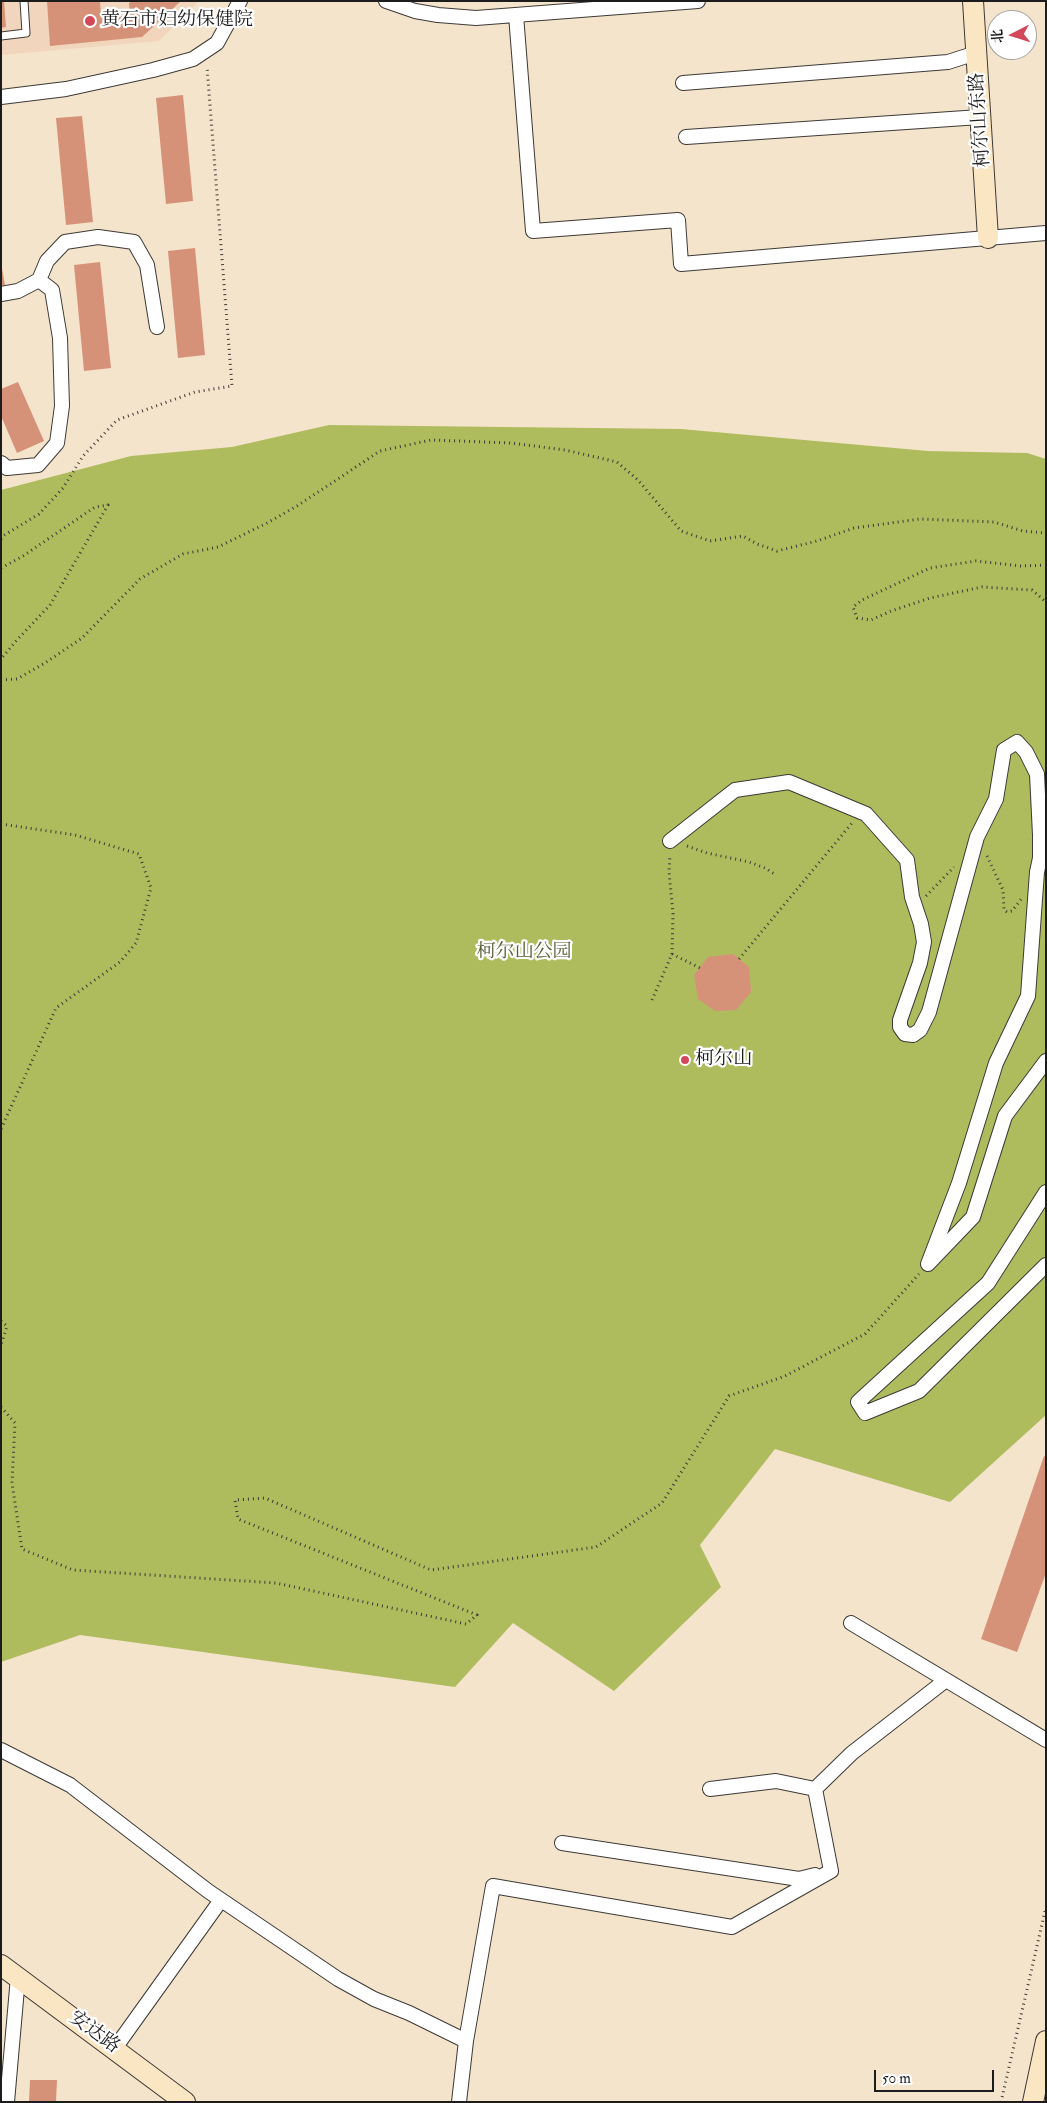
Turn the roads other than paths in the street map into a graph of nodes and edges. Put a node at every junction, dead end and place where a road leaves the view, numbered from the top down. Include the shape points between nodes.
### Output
1 (24, 1) edge
2 (240, 1) edge
3 (386, 1) edge
4 (698, 1) edge
5 (973, 1) edge
6 (516, 15) junction
7 (1, 36) edge
8 (976, 53) junction
9 (683, 83) dead end
10 (1, 97) edge
11 (980, 117) junction
12 (686, 137) dead end
13 (1046, 233) edge
14 (988, 238) junction
15 (39, 280) junction
16 (1, 294) edge
17 (157, 327) dead end
18 (1, 464) edge
19 (670, 841) road end
20 (1046, 1061) edge
21 (1046, 1192) edge
22 (1046, 1265) edge
23 (852, 1623) dead end
24 (946, 1680) junction
25 (1046, 1740) edge
26 (1, 1750) edge
27 (710, 1789) dead end
28 (815, 1789) junction
29 (562, 1843) dead end
30 (830, 1871) junction
31 (221, 1900) junction
32 (1, 1964) edge
33 (18, 1977) junction
34 (466, 2041) junction
35 (1046, 2041) edge
36 (115, 2048) junction
37 (7, 2102) edge
38 (185, 2102) edge
39 (459, 2102) edge
40 (1033, 2102) edge

1 - 7 lane via 26,33
2 - 10 street via 216,42 193,58 66,89
3 - 6 street via 415,11 448,16
4 - 6 street
5 - 8 street, 柯尔山东路
6 - 14 street via 532,231 678,220 681,264
8 - 9 street via 948,62
8 - 11 street, 柯尔山东路
11 - 12 street
11 - 14 street, 柯尔山东路
13 - 14 street
15 - 16 street via 18,291
15 - 17 street via 47,261 65,242 98,237 134,242 147,265
15 - 18 street via 52,290 60,338 62,406 57,442 38,465 7,468
19 - 20 street via 735,790 789,782 866,814 907,860 912,897 921,924 924,942 920,964 900,1020 905,1034 913,1035 920,1030 929,1012 976,841 996,799 1004,750 1017,742 1037,774 1040,858 1028,996 996,1064 959,1184 928,1264 973,1217 1005,1116
21 - 22 street via 988,1283 858,1402 865,1413 919,1391
23 - 24 street
24 - 25 street
24 - 28 street via 852,1753
26 - 31 street via 70,1785
27 - 28 street via 776,1781
28 - 30 street
29 - 30 street via 799,1879
30 - 34 street via 732,1928 493,1886
31 - 34 street via 338,1979
31 - 36 street
32 - 33 street, 安达路
33 - 36 street, 安达路
33 - 37 street
34 - 39 street
35 - 40 street
36 - 38 street, 安达路

